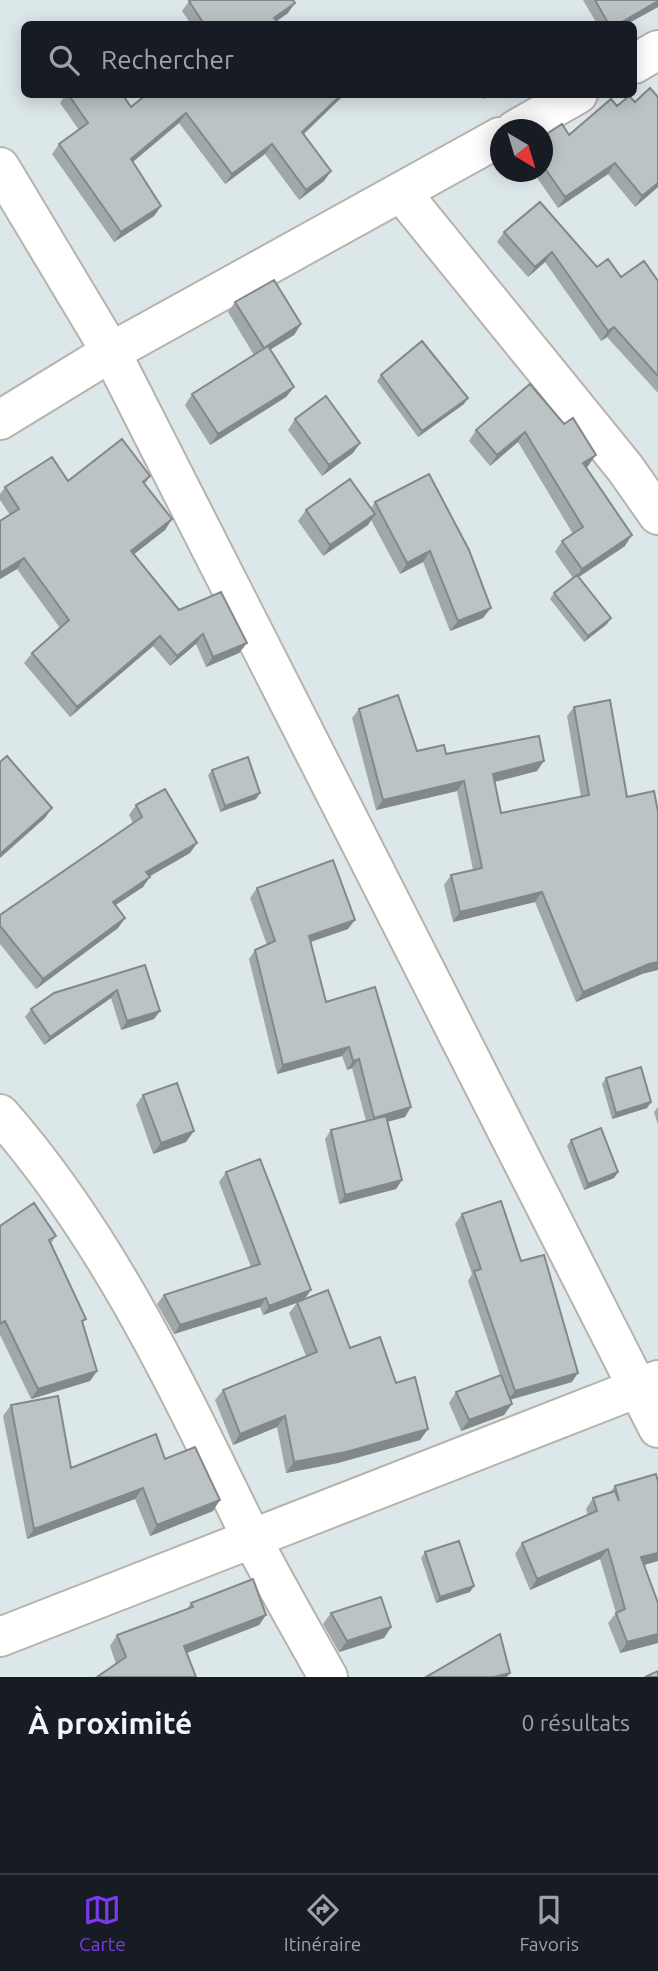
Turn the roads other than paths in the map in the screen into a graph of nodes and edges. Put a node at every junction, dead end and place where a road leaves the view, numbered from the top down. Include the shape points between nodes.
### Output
1 (658, 50) edge
2 (637, 62) edge
3 (571, 98) edge
4 (534, 119) edge
5 (490, 143) edge
6 (0, 167) edge
7 (401, 192) junction
8 (111, 352) junction
9 (0, 420) edge
10 (658, 515) edge
11 (0, 1114) edge
12 (647, 1383) edge
13 (658, 1428) edge
14 (253, 1540) junction
15 (0, 1637) edge
16 (328, 1677) edge

1 - 2 street
3 - 4 street
5 - 7 street
6 - 8 street
7 - 8 street
7 - 10 street
8 - 9 street
8 - 12 street
11 - 14 street via 42,1162 128,1294
12 - 13 street
12 - 14 street
14 - 15 street
14 - 16 street

